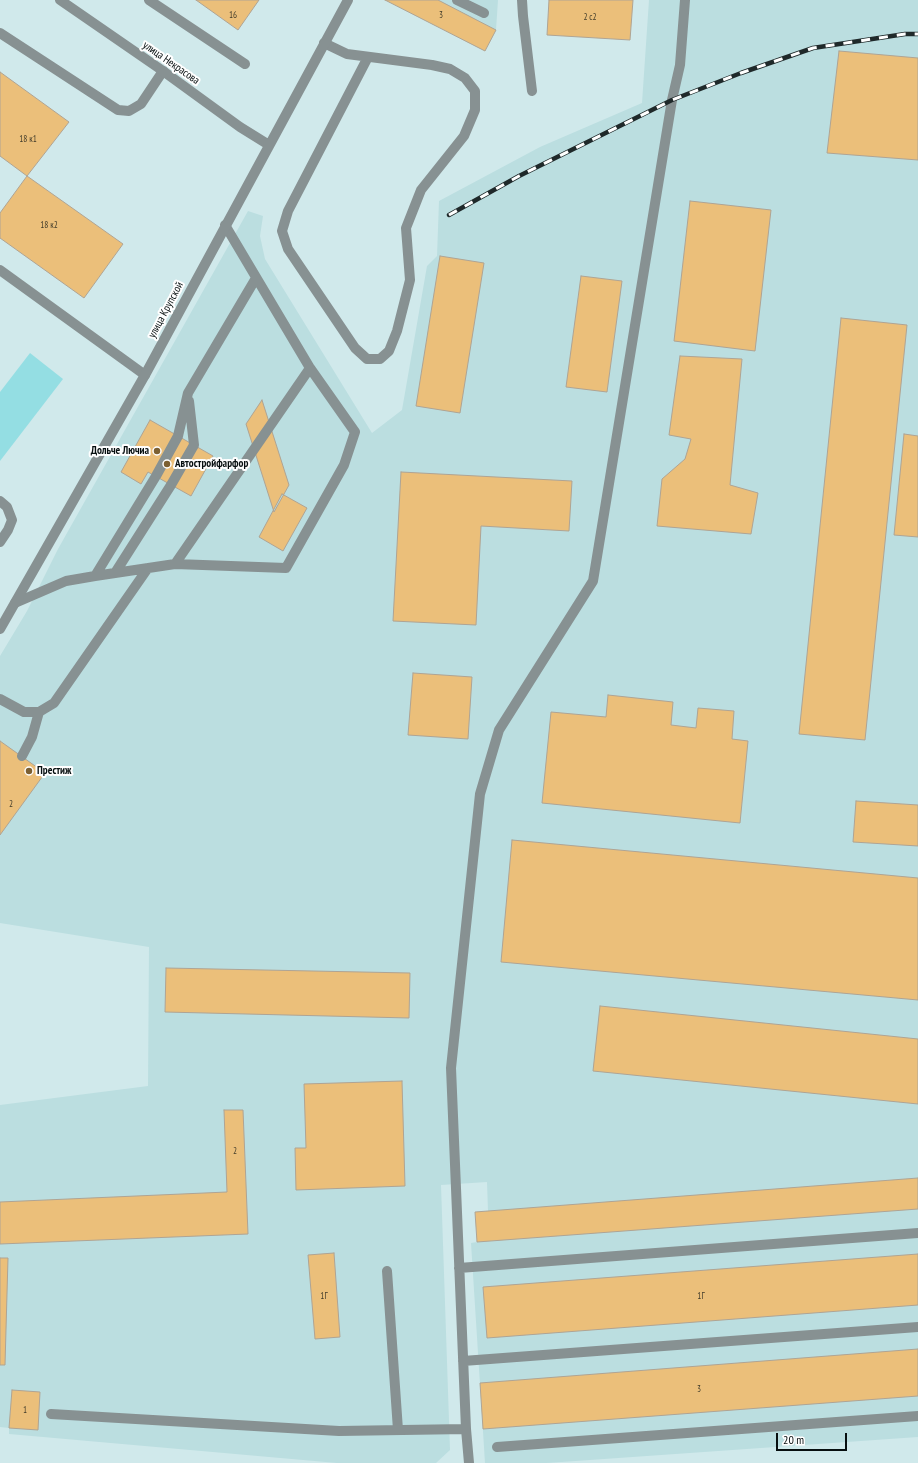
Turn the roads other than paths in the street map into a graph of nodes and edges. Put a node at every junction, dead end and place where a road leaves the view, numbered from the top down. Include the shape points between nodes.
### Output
1 (60, 0) edge
2 (149, 0) edge
3 (348, 0) edge
4 (457, 0) edge
5 (522, 0) edge
6 (685, 0) edge
7 (484, 13) dead end
8 (0, 33) edge
9 (324, 43) junction
10 (368, 57) junction
11 (245, 64) dead end
12 (163, 71) junction
13 (532, 91) dead end
14 (269, 145) junction
15 (225, 225) junction
16 (0, 270) edge
17 (256, 278) junction
18 (310, 368) junction
19 (145, 374) junction
20 (188, 393) junction
21 (0, 501) edge
22 (0, 542) edge
23 (175, 564) junction
24 (148, 568) junction
25 (115, 573) junction
26 (95, 576) junction
27 (15, 604) junction
28 (0, 629) edge
29 (0, 699) edge
30 (39, 712) junction
31 (22, 756) dead end
32 (918, 1232) edge
33 (460, 1268) junction
34 (387, 1270) dead end
35 (918, 1327) edge
36 (463, 1361) junction
37 (51, 1414) dead end
38 (918, 1416) edge
39 (466, 1429) junction
40 (398, 1430) junction
41 (497, 1446) dead end
42 (469, 1463) edge

1 - 12 street, улица Некрасова
2 - 11 street
3 - 9 street, улица Крупской
4 - 7 street
5 - 13 street
6 - 33 street via 680,65 672,100 593,581 499,730 480,794 451,1068
8 - 12 street via 118,110 129,111 140,104
9 - 10 street via 348,54
9 - 14 street, улица Крупской
10 - 10 street via 450,69 465,78 475,91 475,110 464,136 420,190 406,228 410,280 397,332 389,351 380,359 367,359 355,348 288,249 282,231 288,211
12 - 14 street, улица Некрасова
14 - 15 street, улица Крупской
15 - 17 street
15 - 19 street, улица Крупской
16 - 19 street
17 - 18 street
17 - 20 street
18 - 23 street
18 - 23 street via 355,432 344,465 286,568
19 - 27 street, улица Крупской
20 - 25 street via 194,445
20 - 26 street via 178,436
21 - 22 street via 12,520
23 - 24 street
24 - 25 street
24 - 30 street via 54,703
25 - 26 street
26 - 27 street via 66,581
27 - 28 street, улица Крупской
29 - 30 street via 24,712
30 - 31 street via 32,737
32 - 33 street
33 - 36 street
34 - 40 street
35 - 36 street
36 - 39 street
37 - 40 street via 339,1431
38 - 41 street
39 - 40 street
39 - 42 street

